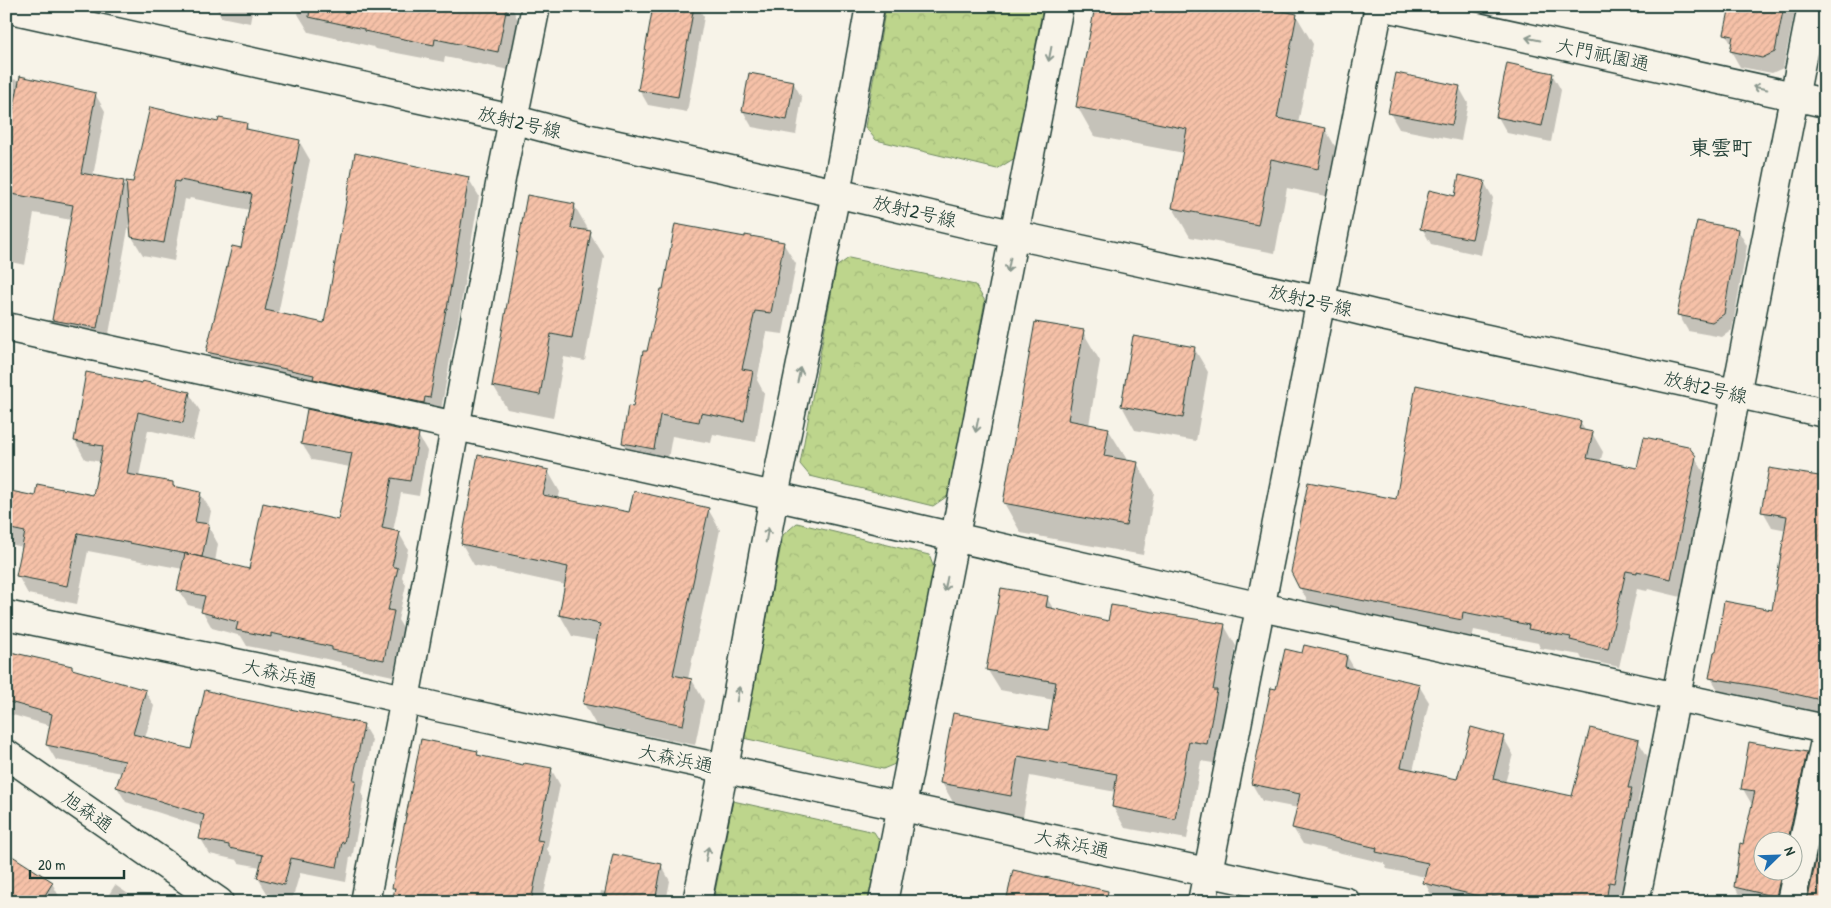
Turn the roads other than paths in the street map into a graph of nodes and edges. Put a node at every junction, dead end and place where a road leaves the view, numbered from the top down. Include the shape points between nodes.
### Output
1 (536, 6) edge
2 (870, 6) edge
3 (1059, 6) edge
4 (1380, 6) edge
5 (1812, 6) edge
6 (6, 8) edge
7 (1794, 95) junction
8 (1825, 103) edge
9 (512, 119) junction
10 (836, 193) junction
11 (1015, 235) junction
12 (1321, 301) junction
13 (6, 327) edge
14 (1736, 394) junction
15 (1825, 413) edge
16 (454, 426) junction
17 (774, 496) junction
18 (955, 538) junction
19 (1261, 607) junction
20 (6, 615) edge
21 (1677, 697) junction
22 (405, 699) junction
23 (1825, 729) edge
24 (1825, 741) edge
25 (6, 754) edge
26 (724, 768) junction
27 (901, 808) junction
28 (1208, 872) junction
29 (219, 902) edge
30 (365, 902) edge
31 (697, 902) edge
32 (883, 902) edge
33 (1202, 902) edge
34 (1346, 902) edge
35 (1636, 902) edge
36 (1791, 902) edge

1 - 9 street
2 - 10 street
3 -> 11 street
7 -> 4 street, 大門祇園通
4 - 12 street
5 - 7 street
6 - 9 street, 放射2号線
7 - 8 street, 大門祇園通
7 - 14 street
9 - 10 street, 放射2号線
9 - 16 street
10 - 11 street, 放射2号線
17 -> 10 street
11 - 12 street, 放射2号線
11 -> 18 street
12 - 14 street, 放射2号線
12 - 19 street
13 - 16 street
14 - 15 street, 放射2号線
14 - 21 street
16 - 17 street
16 - 22 street
17 - 18 street
26 -> 17 street
18 - 19 street
18 -> 27 street
19 - 21 street
19 - 28 street
20 - 22 street, 大森浜通
21 - 23 street
21 - 35 street
22 - 26 street, 大森浜通
22 - 30 street
24 - 36 street
25 - 29 street, 旭森通
26 - 27 street, 大森浜通
31 -> 26 street
27 - 28 street, 大森浜通
27 - 32 street
28 - 33 street
28 - 34 street, 大森浜通

